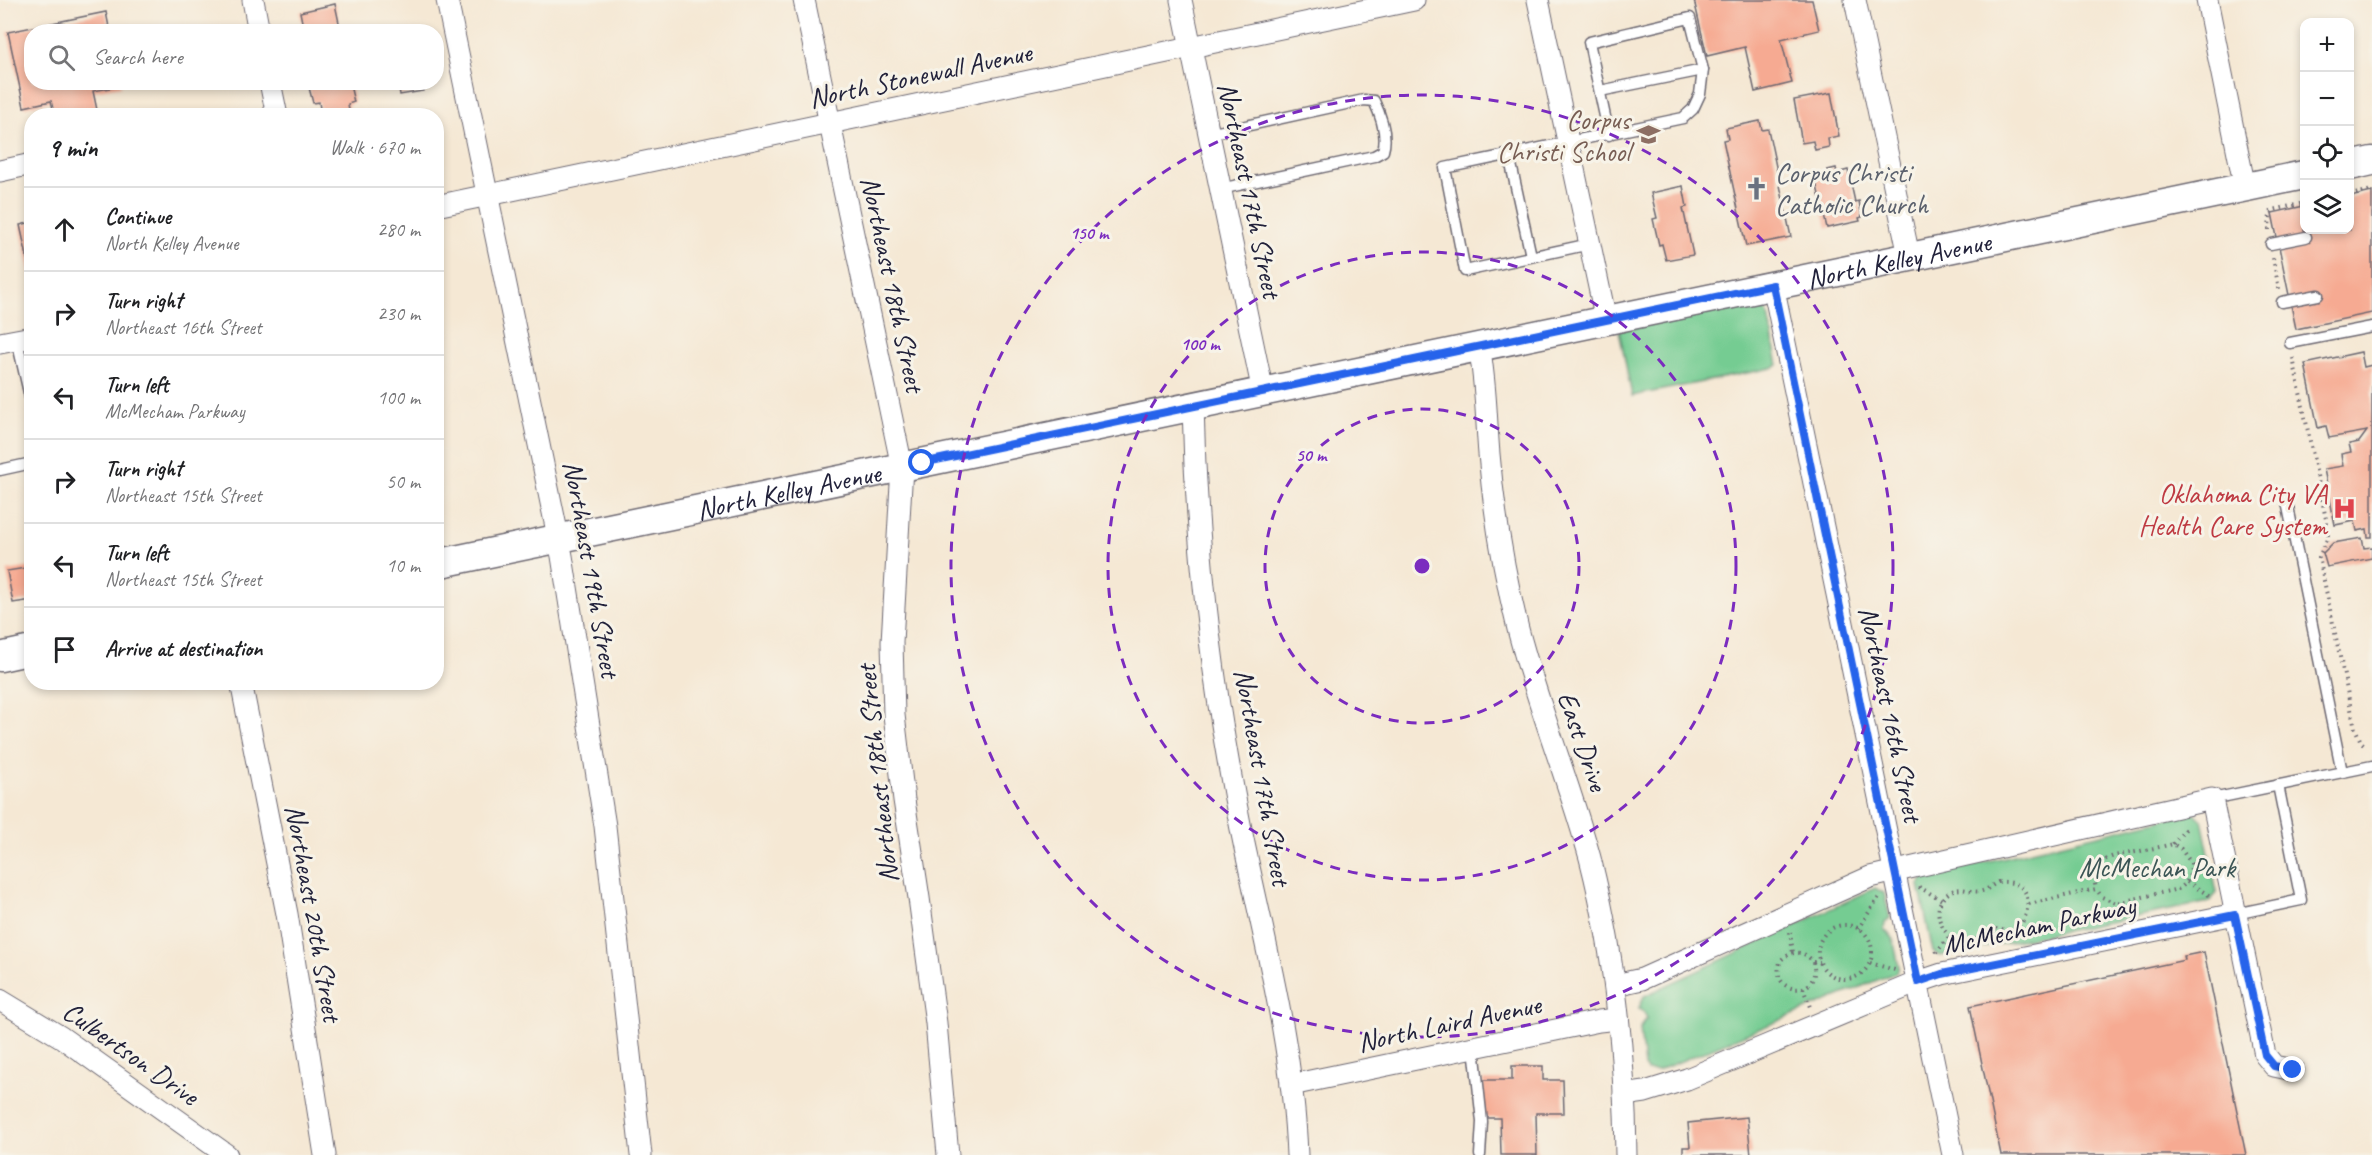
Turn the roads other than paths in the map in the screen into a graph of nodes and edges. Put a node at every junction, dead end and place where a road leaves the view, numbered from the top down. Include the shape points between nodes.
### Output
1 (253, 0) edge
2 (447, 0) edge
3 (804, 0) edge
4 (1180, 0) edge
5 (1414, 0) edge
6 (1538, 0) edge
7 (1855, 0) edge
8 (2206, 0) edge
9 (258, 24) edge
10 (1191, 48) junction
11 (1703, 70) junction
12 (271, 90) edge
13 (1600, 91) junction
14 (272, 108) edge
15 (830, 123) junction
16 (1209, 134) junction
17 (1609, 135) junction
18 (1568, 144) junction
19 (1509, 155) junction
20 (2372, 161) edge
21 (2354, 165) edge
22 (24, 166) edge
23 (0, 171) edge
24 (2300, 176) edge
25 (2246, 188) junction
26 (1220, 189) junction
27 (488, 196) junction
28 (444, 204) edge
29 (2306, 237) dead end
30 (2270, 239) road end
31 (1590, 243) junction
32 (1531, 256) junction
33 (1909, 256) junction
34 (1773, 285) junction
35 (2318, 295) dead end
36 (2282, 302) dead end
37 (1606, 320) junction
38 (2372, 327) edge
39 (16, 340) edge
40 (2290, 344) dead end
41 (1479, 346) junction
42 (24, 373) edge
43 (1263, 392) junction
44 (1193, 406) junction
45 (24, 465) edge
46 (902, 467) junction
47 (0, 470) edge
48 (2286, 497) dead end
49 (559, 538) junction
50 (444, 562) edge
51 (24, 652) edge
52 (0, 657) edge
53 (243, 690) edge
54 (2372, 766) edge
55 (2342, 772) junction
56 (2278, 785) junction
57 (2212, 799) junction
58 (1895, 871) junction
59 (2235, 915) junction
60 (1910, 977) junction
61 (1615, 985) junction
62 (0, 1000) edge
63 (1618, 1019) junction
64 (1474, 1047) junction
65 (2293, 1070) dead end
66 (1292, 1085) junction
67 (1624, 1095) junction
68 (227, 1155) edge
69 (325, 1155) edge
70 (641, 1155) edge
71 (948, 1155) edge
72 (1297, 1155) edge
73 (1480, 1155) edge
74 (1626, 1155) edge
75 (1953, 1155) edge

1 - 9 street
2 - 27 street, Northeast 19th Street
3 - 15 street, Northeast 18th Street
4 - 10 street, Northeast 17th Street
5 - 10 street, North Stonewall Avenue
6 - 18 street
7 - 33 street
8 - 25 street
10 - 15 street, North Stonewall Avenue
10 - 16 street, Northeast 17th Street
11 - 13 lane
11 - 13 lane via 1690,18 1589,42
11 - 17 lane via 1700,94 1683,118
12 - 14 street
13 - 17 lane
15 - 27 street, North Stonewall Avenue
15 - 46 street, Northeast 18th Street
16 - 26 street, Northeast 17th Street
16 - 26 lane via 1364,100 1374,101 1380,112 1386,141 1383,151 1374,156
17 - 18 lane
18 - 19 lane
18 - 31 street
19 - 32 lane
19 - 32 lane via 1445,168 1465,271
20 - 21 street
22 - 23 street
24 - 25 street, North Kelley Avenue
25 - 33 street, North Kelley Avenue
26 - 43 street, Northeast 17th Street
27 - 28 street, North Stonewall Avenue
27 - 49 street, Northeast 19th Street
29 - 30 lane
31 - 32 lane
31 - 37 street
33 - 34 street, North Kelley Avenue
34 - 37 street, North Kelley Avenue
34 - 58 street, Northeast 16th Street
35 - 36 lane
37 - 41 street, North Kelley Avenue
38 - 40 lane
39 - 42 lane
41 - 43 street, North Kelley Avenue
41 - 61 street, East Drive via 1494,496 1507,579 1536,692 1590,858
43 - 44 street, North Kelley Avenue
44 - 46 street, North Kelley Avenue
44 - 66 street, Northeast 17th Street via 1210,649
45 - 47 lane
46 - 49 street, North Kelley Avenue
46 - 71 street, Northeast 18th Street via 892,642 894,715 936,1023
48 - 55 lane
49 - 50 street, North Kelley Avenue
49 - 70 street, Northeast 19th Street via 605,826
51 - 52 street
53 - 69 street, Northeast 20th Street via 287,914
54 - 55 lane
55 - 56 lane
56 - 57 lane
56 - 59 lane via 2301,900
57 - 58 street
57 - 59 street
58 - 60 street, Northeast 16th Street
58 - 61 street via 1845,887 1642,979
59 - 60 street, McMecham Parkway via 1942,974
59 - 65 street via 2265,1055 2274,1066
60 - 67 street, McMecham Parkway via 1687,1078
60 - 75 street, Northeast 16th Street
61 - 63 street, East Drive
62 - 68 street, Culbertson Drive via 61,1037
63 - 64 street, North Laird Avenue
63 - 67 street, East Drive
64 - 66 street, North Laird Avenue
64 - 73 lane via 1482,1122
66 - 72 street, Northeast 17th Street
67 - 74 street, East Drive

